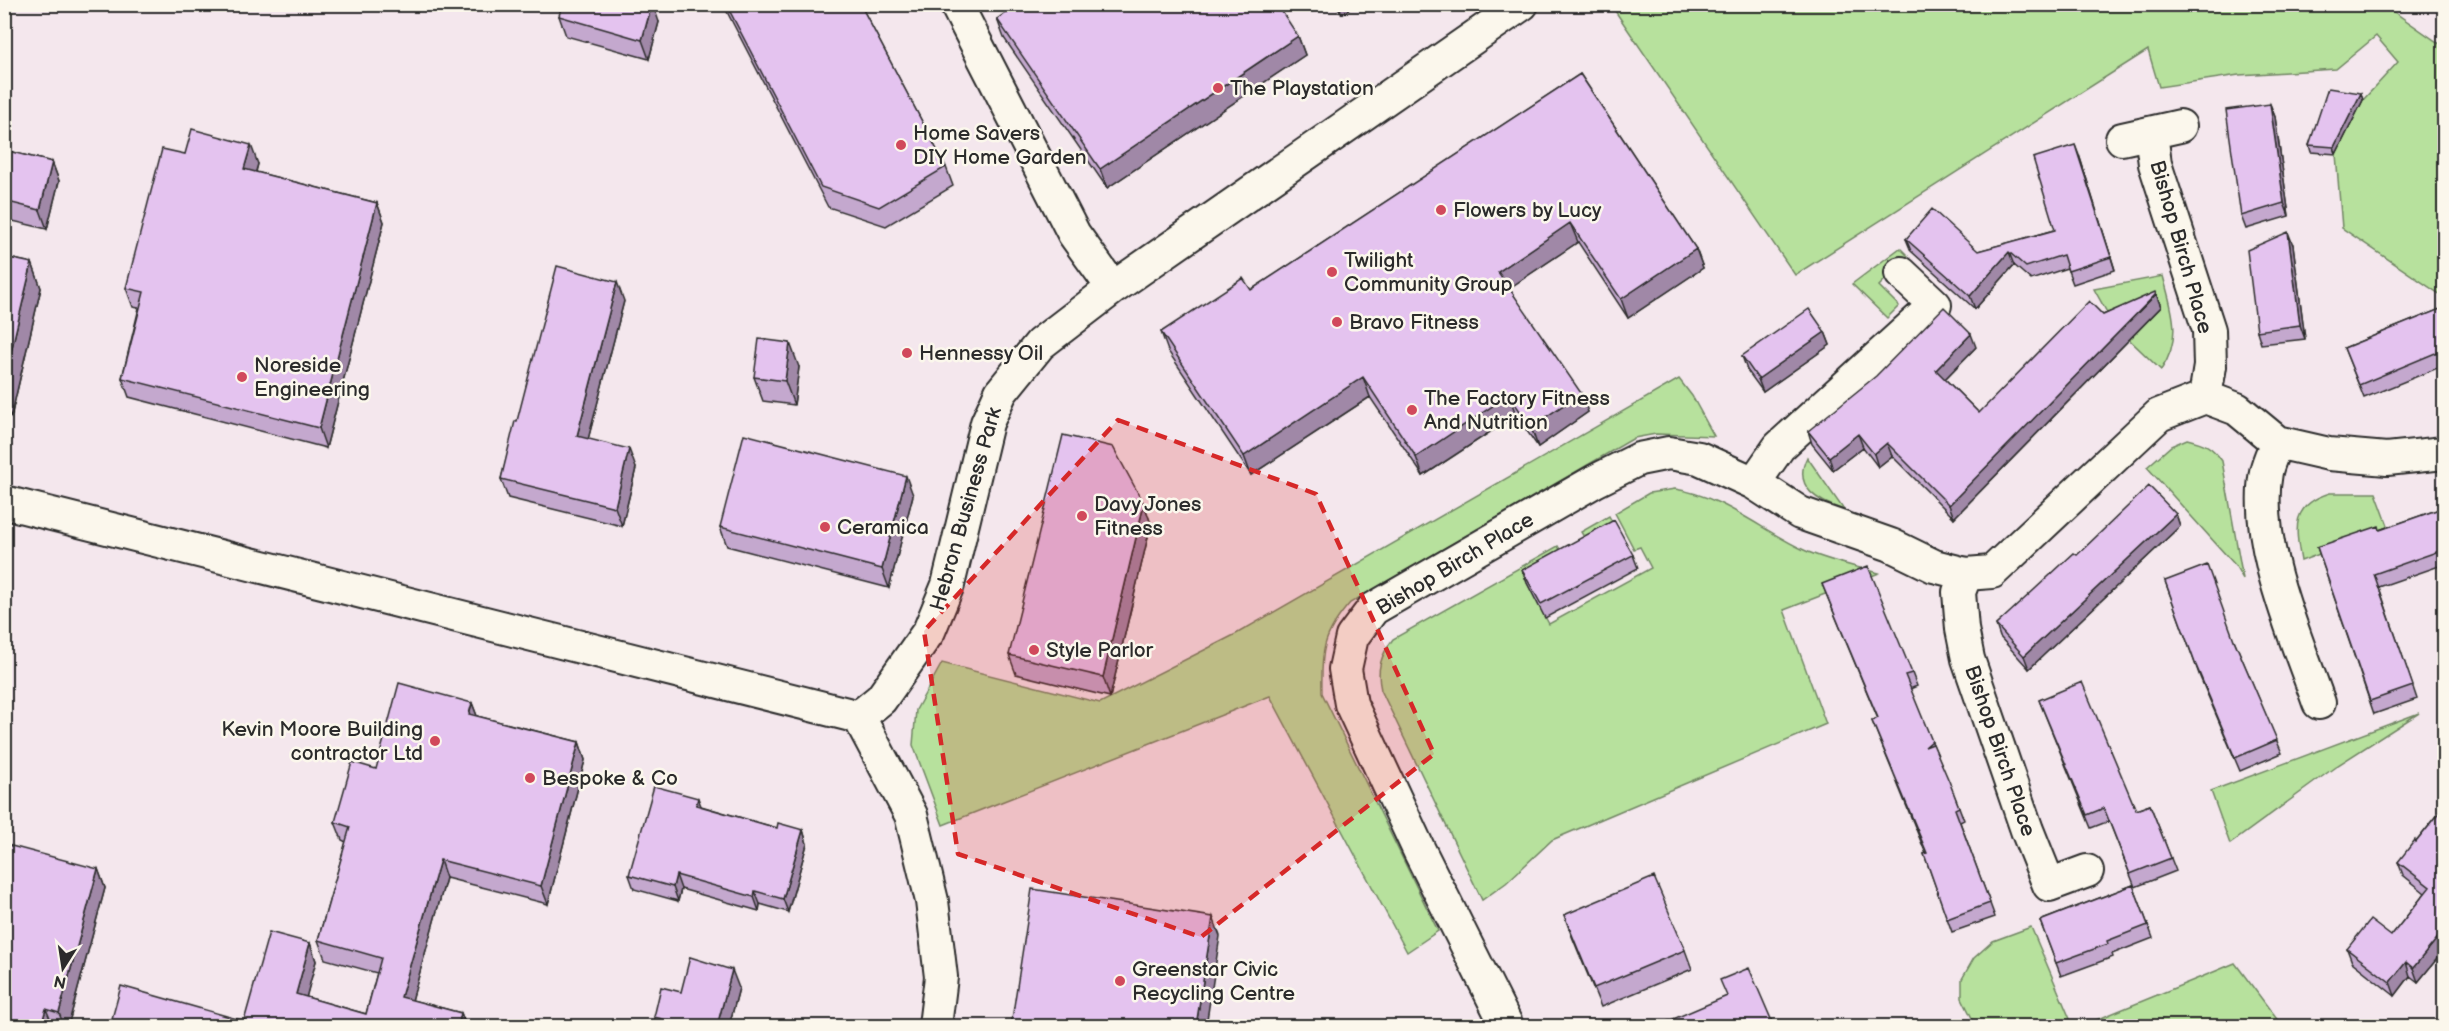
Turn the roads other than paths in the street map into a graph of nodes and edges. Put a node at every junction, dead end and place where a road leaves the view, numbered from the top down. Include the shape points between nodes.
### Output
1 (956, 4) edge
2 (1522, 4) edge
3 (2151, 133) dead end
4 (1901, 273) dead end
5 (1113, 288) junction
6 (2205, 397) junction
7 (2277, 442) junction
8 (2445, 453) edge
9 (1754, 483) junction
10 (4, 502) edge
11 (1966, 574) junction
12 (2319, 702) dead end
13 (859, 717) junction
14 (2086, 871) dead end
15 (935, 1026) edge
16 (1507, 1026) edge

1 - 5 street via 1074,234
2 - 5 street, Hebron Business Park
3 - 6 street, Bishop Birch Place via 2155,164 2209,330 2210,366
4 - 9 street via 1935,305 1779,447
5 - 13 street, Hebron Business Park via 1040,344 1001,392 987,423 948,585 929,631 881,699
6 - 7 street via 2236,409
6 - 11 street, Bishop Birch Place via 2159,414 1992,572
7 - 8 street via 2329,454 2387,459
7 - 12 street via 2266,472 2264,516 2278,584
9 - 11 street, Bishop Birch Place via 1800,513 1892,545 1934,566
9 - 16 street, Bishop Birch Place via 1700,458 1669,453 1639,459 1373,609 1352,637 1345,669 1351,704
10 - 13 street
11 - 14 street, Bishop Birch Place via 1959,592 1968,659 2049,885
13 - 15 street via 911,815 930,892 941,977

